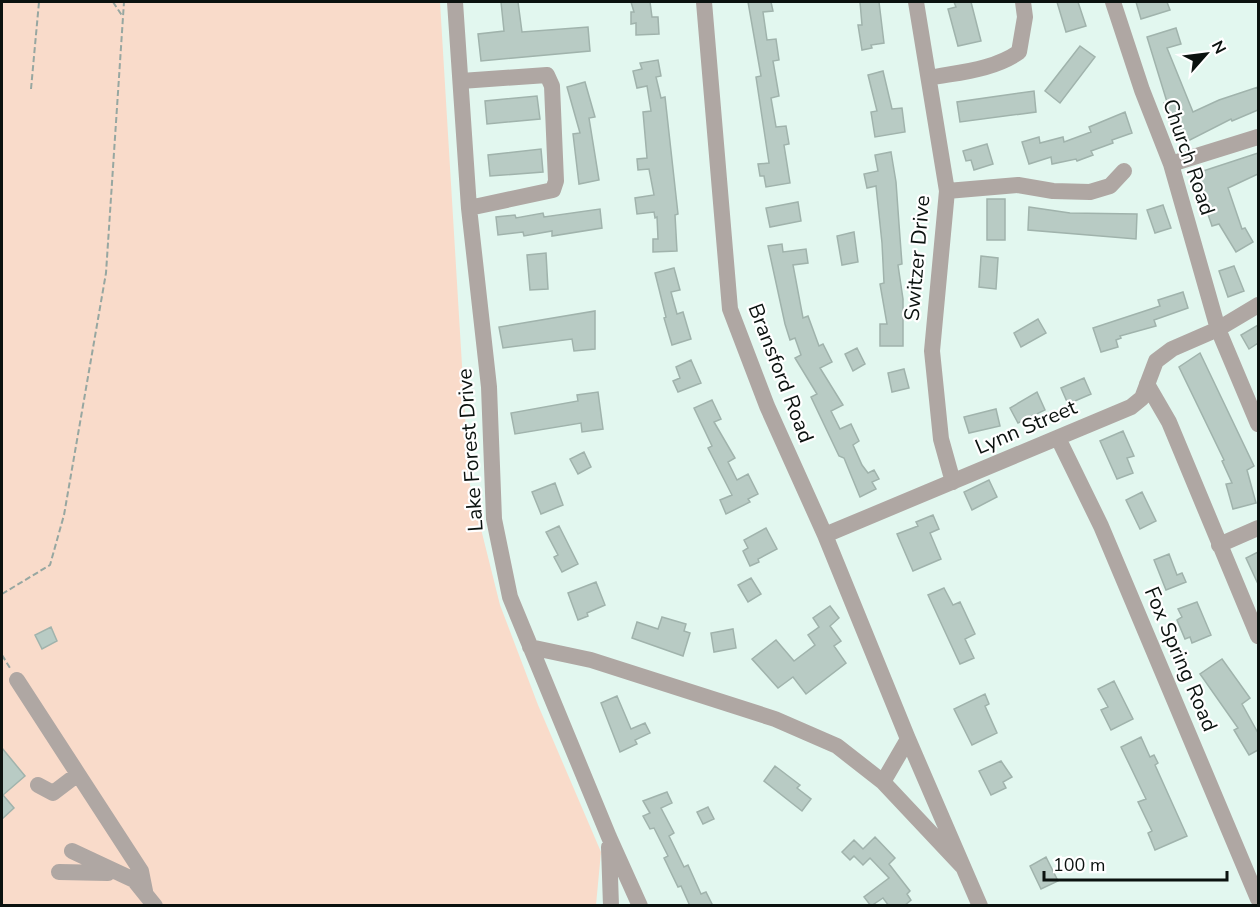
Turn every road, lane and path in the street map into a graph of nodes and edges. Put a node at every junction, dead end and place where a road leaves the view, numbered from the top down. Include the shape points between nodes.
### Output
1 (39, 2) edge
2 (113, 2) edge
3 (124, 2) edge
4 (455, 2) edge
5 (704, 2) edge
6 (916, 2) edge
7 (1023, 2) edge
8 (1113, 2) edge
9 (123, 17) junction
10 (929, 78) junction
11 (461, 81) junction
12 (31, 89) dead end
13 (1258, 137) edge
14 (1171, 164) junction
15 (1124, 171) dead end
16 (947, 191) junction
17 (469, 208) junction
18 (1258, 305) edge
19 (1218, 328) junction
20 (1147, 384) junction
21 (1258, 424) edge
22 (1058, 438) junction
23 (953, 483) junction
24 (1258, 528) edge
25 (825, 535) junction
26 (1219, 545) junction
27 (2, 594) edge
28 (1258, 636) edge
29 (530, 647) junction
30 (17, 680) dead end
31 (909, 739) junction
32 (78, 774) junction
33 (883, 782) junction
34 (38, 786) dead end
35 (609, 837) junction
36 (72, 851) dead end
37 (962, 866) junction
38 (59, 872) dead end
39 (124, 875) junction
40 (145, 891) junction
41 (1258, 899) edge
42 (638, 903) edge
43 (155, 906) edge
44 (611, 906) edge
45 (980, 906) edge

1 - 12 path
2 - 9 path
3 - 9 path
4 - 11 street, Lake Forest Drive
5 - 25 street, Bransford Road via 730,309 767,406
6 - 10 street, Switzer Drive
7 - 10 street via 1019,52 991,67
8 - 14 street, Church Road
9 - 27 path via 106,273 64,515 50,565
10 - 16 street, Switzer Drive
11 - 17 street, Lake Forest Drive
11 - 17 street via 547,75 552,86 556,181 553,190
13 - 14 street
14 - 19 street, Church Road
15 - 16 street via 1110,186 1090,192 1053,191 1018,184
16 - 23 street, Switzer Drive via 932,351 941,439
17 - 29 street, Lake Forest Drive via 489,387 494,519 510,597
18 - 19 street, Lynn Street
19 - 20 street, Lynn Street via 1172,349 1156,361
19 - 21 street, Church Road
20 - 22 street, Lynn Street via 1142,398 1131,407
20 - 26 street via 1169,422
22 - 23 street, Lynn Street
22 - 41 street, Fox Spring Road via 1101,526
23 - 25 street, Lynn Street
24 - 26 street
25 - 31 street, Bransford Road
26 - 28 street
29 - 33 street via 591,660 775,719 837,746
29 - 35 street, Lake Forest Drive
30 - 32 street
31 - 33 street
31 - 37 street, Bransford Road
32 - 34 street via 53,793
32 - 40 street via 141,871
33 - 37 street
35 - 42 street, Lake Forest Drive
35 - 44 street
36 - 39 street
37 - 45 street, Bransford Road
38 - 39 street
39 - 40 street
40 - 43 street

